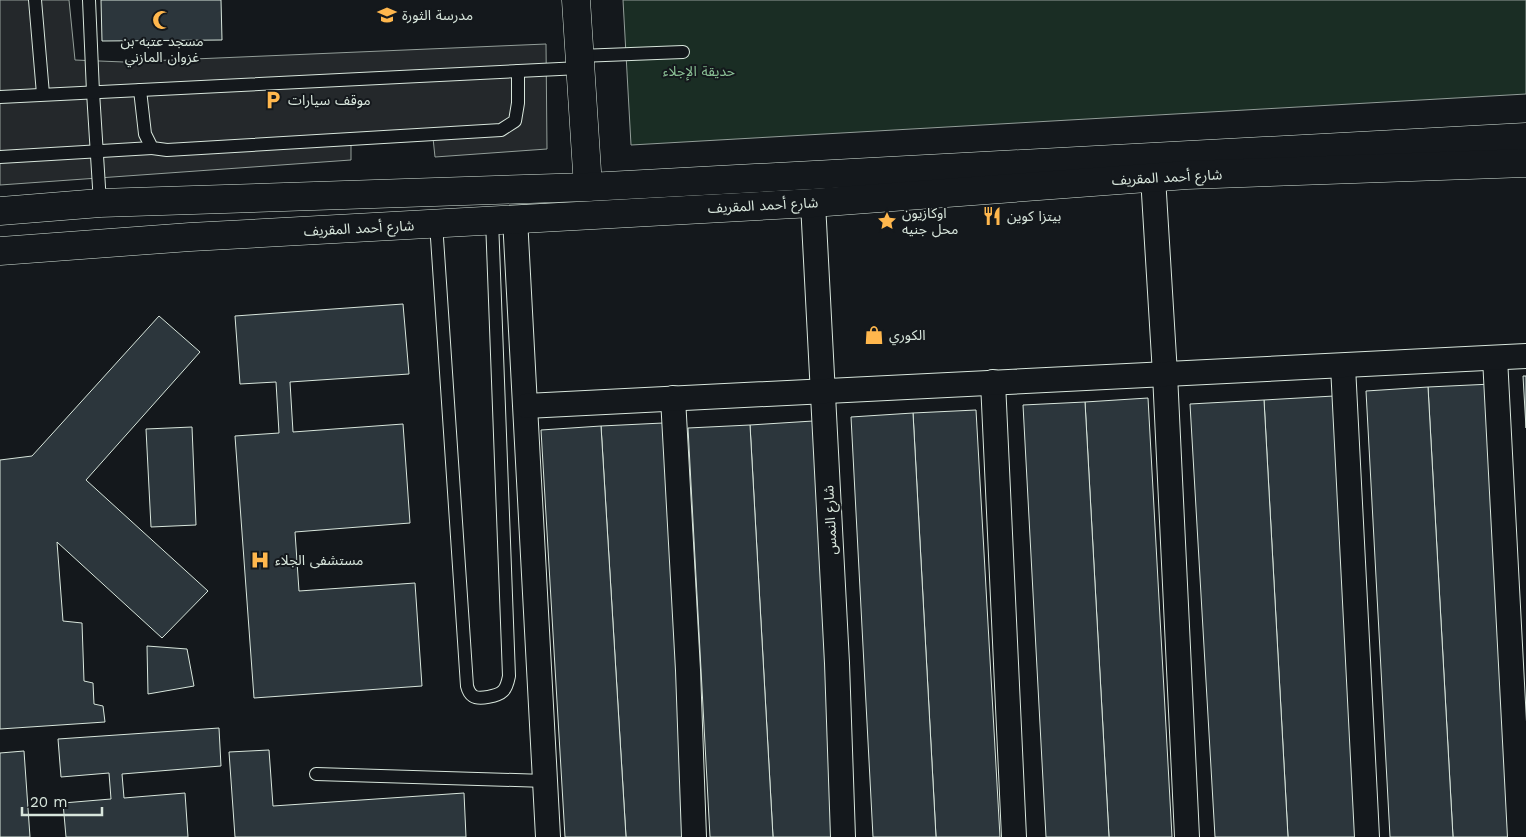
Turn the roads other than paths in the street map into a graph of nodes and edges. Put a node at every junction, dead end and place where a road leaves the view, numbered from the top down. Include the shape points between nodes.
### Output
1 (35, 0) edge
2 (89, 0) edge
3 (576, 0) edge
4 (683, 52) dead end
5 (580, 62) junction
6 (518, 71) junction
7 (140, 90) junction
8 (93, 92) junction
9 (43, 94) junction
10 (0, 96) edge
11 (1526, 137) edge
12 (152, 148) junction
13 (96, 151) junction
14 (0, 157) edge
15 (1526, 163) edge
16 (1153, 177) junction
17 (588, 187) junction
18 (188, 200) junction
19 (100, 203) junction
20 (813, 203) junction
21 (0, 211) edge
22 (503, 219) junction
23 (436, 223) junction
24 (190, 237) junction
25 (0, 251) edge
26 (1526, 356) edge
27 (1495, 358) junction
28 (1343, 366) junction
29 (1165, 374) junction
30 (993, 382) junction
31 (823, 391) junction
32 (673, 398) junction
33 (526, 406) junction
34 (316, 774) dead end
35 (545, 781) junction
36 (548, 837) edge
37 (694, 837) edge
38 (843, 837) edge
39 (1014, 837) edge
40 (1187, 837) edge
41 (1367, 837) edge
42 (1520, 837) edge

1 - 9 lane
2 - 8 lane
3 - 5 main road
4 - 5 lane
5 - 6 lane
5 - 17 main road
6 - 7 lane
6 - 12 lane via 515,121 501,130 167,150
7 - 8 lane
7 - 12 lane via 144,134
8 - 9 lane
8 - 13 lane
9 - 10 lane
11 - 17 main road, شارع أحمد المقريف
12 - 13 lane
13 - 14 lane
13 - 19 lane
15 - 16 main road, شارع أحمد المقريف
16 - 20 main road, شارع أحمد المقريف
16 - 29 street
17 - 18 main road, شارع أحمد المقريف
18 - 19 main road, شارع أحمد المقريف
18 - 24 main road
19 - 21 main road, شارع أحمد المقريف
20 - 22 main road, شارع أحمد المقريف
20 - 31 street, شارع النمس
22 - 23 main road, شارع أحمد المقريف
22 - 23 lane via 509,676 502,692 478,698 466,686
22 - 33 street
23 - 24 main road, شارع أحمد المقريف
24 - 25 main road, شارع أحمد المقريف
26 - 27 street
27 - 28 street
27 - 42 street
28 - 29 street
28 - 41 street
29 - 30 street
29 - 40 street
30 - 31 street
30 - 39 street
31 - 32 street
31 - 38 street, شارع النمس
32 - 33 street
32 - 37 street
33 - 35 street
34 - 35 lane
35 - 36 street

